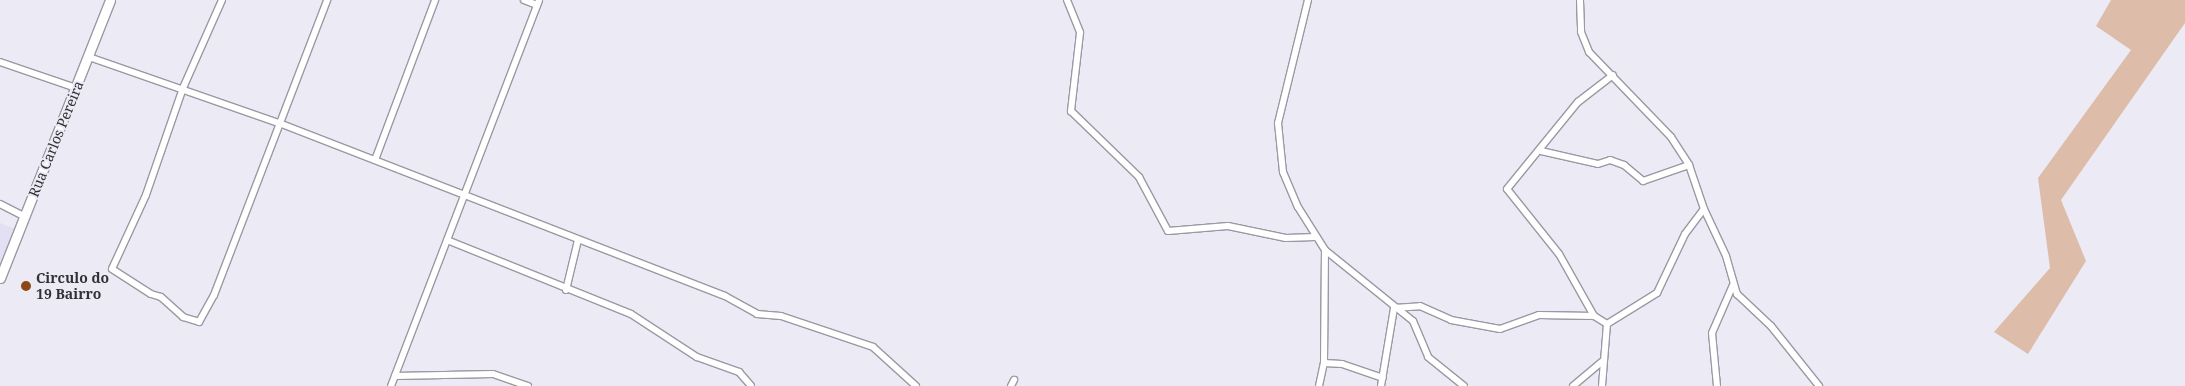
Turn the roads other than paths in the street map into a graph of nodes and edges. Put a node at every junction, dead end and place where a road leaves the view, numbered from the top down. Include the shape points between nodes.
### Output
1 (110, 0) edge
2 (222, 0) edge
3 (326, 0) edge
4 (435, 0) edge
5 (524, 0) edge
6 (1067, 0) edge
7 (1308, 0) edge
8 (1580, 0) edge
9 (538, 3) edge
10 (89, 57) junction
11 (0, 62) edge
12 (1613, 75) junction
13 (76, 88) junction
14 (183, 88) junction
15 (279, 123) junction
16 (1541, 151) junction
17 (375, 160) junction
18 (1690, 166) junction
19 (463, 194) junction
20 (0, 204) edge
21 (1704, 209) junction
22 (25, 217) junction
23 (1315, 236) junction
24 (447, 240) junction
25 (578, 240) junction
26 (1325, 250) junction
27 (0, 278) edge
28 (1733, 285) junction
29 (566, 290) junction
30 (1394, 308) junction
31 (1594, 316) junction
32 (1607, 324) junction
33 (1602, 362) junction
34 (1324, 363) junction
35 (395, 376) junction
36 (1383, 378) junction
37 (391, 386) edge
38 (528, 386) edge
39 (751, 386) edge
40 (916, 386) edge
41 (1319, 386) edge
42 (1381, 386) edge
43 (1464, 386) edge
44 (1573, 386) edge
45 (1602, 386) edge
46 (1717, 386) edge
47 (1818, 386) edge

1 - 10 main road, Rua Carlos Pereira
2 - 14 street
3 - 15 street
4 - 17 street
5 - 9 street
6 - 23 street via 1080,33 1071,111 1140,178 1168,231 1228,226 1286,238
7 - 23 street via 1278,122 1278,147 1283,172
8 - 12 street via 1584,41 1597,62
9 - 19 street via 526,43
10 - 13 main road, Rua Carlos Pereira
10 - 14 street
11 - 13 street
12 - 16 street via 1578,102
12 - 18 street via 1671,137
13 - 22 main road, Rua Carlos Pereira
14 - 15 street
14 - 15 street via 146,195 112,269 150,294 161,297 191,321 202,319 214,295
15 - 17 street
16 - 18 street via 1598,164 1610,160 1624,165 1643,181
16 - 31 street via 1507,189 1559,254
17 - 19 street
18 - 21 street
19 - 24 street
19 - 25 street
20 - 22 street
21 - 28 street via 1726,256
21 - 32 street via 1685,234 1657,293
22 - 27 main road, Rua Carlos Pereira
23 - 26 street
24 - 29 street
24 - 35 street
25 - 29 street
25 - 40 street via 726,296 757,314 781,316 873,347
26 - 30 street
26 - 34 street
28 - 46 street via 1712,333
28 - 47 street via 1746,306 1771,326
29 - 39 street via 631,314 697,357 739,372
30 - 31 street via 1420,306 1451,320 1500,328 1539,315
30 - 36 street
30 - 43 street via 1412,321 1428,357
31 - 32 street
32 - 33 street
33 - 44 street
33 - 45 street
34 - 36 street via 1342,364
34 - 41 street
35 - 37 street
35 - 38 street via 493,374
36 - 42 street

